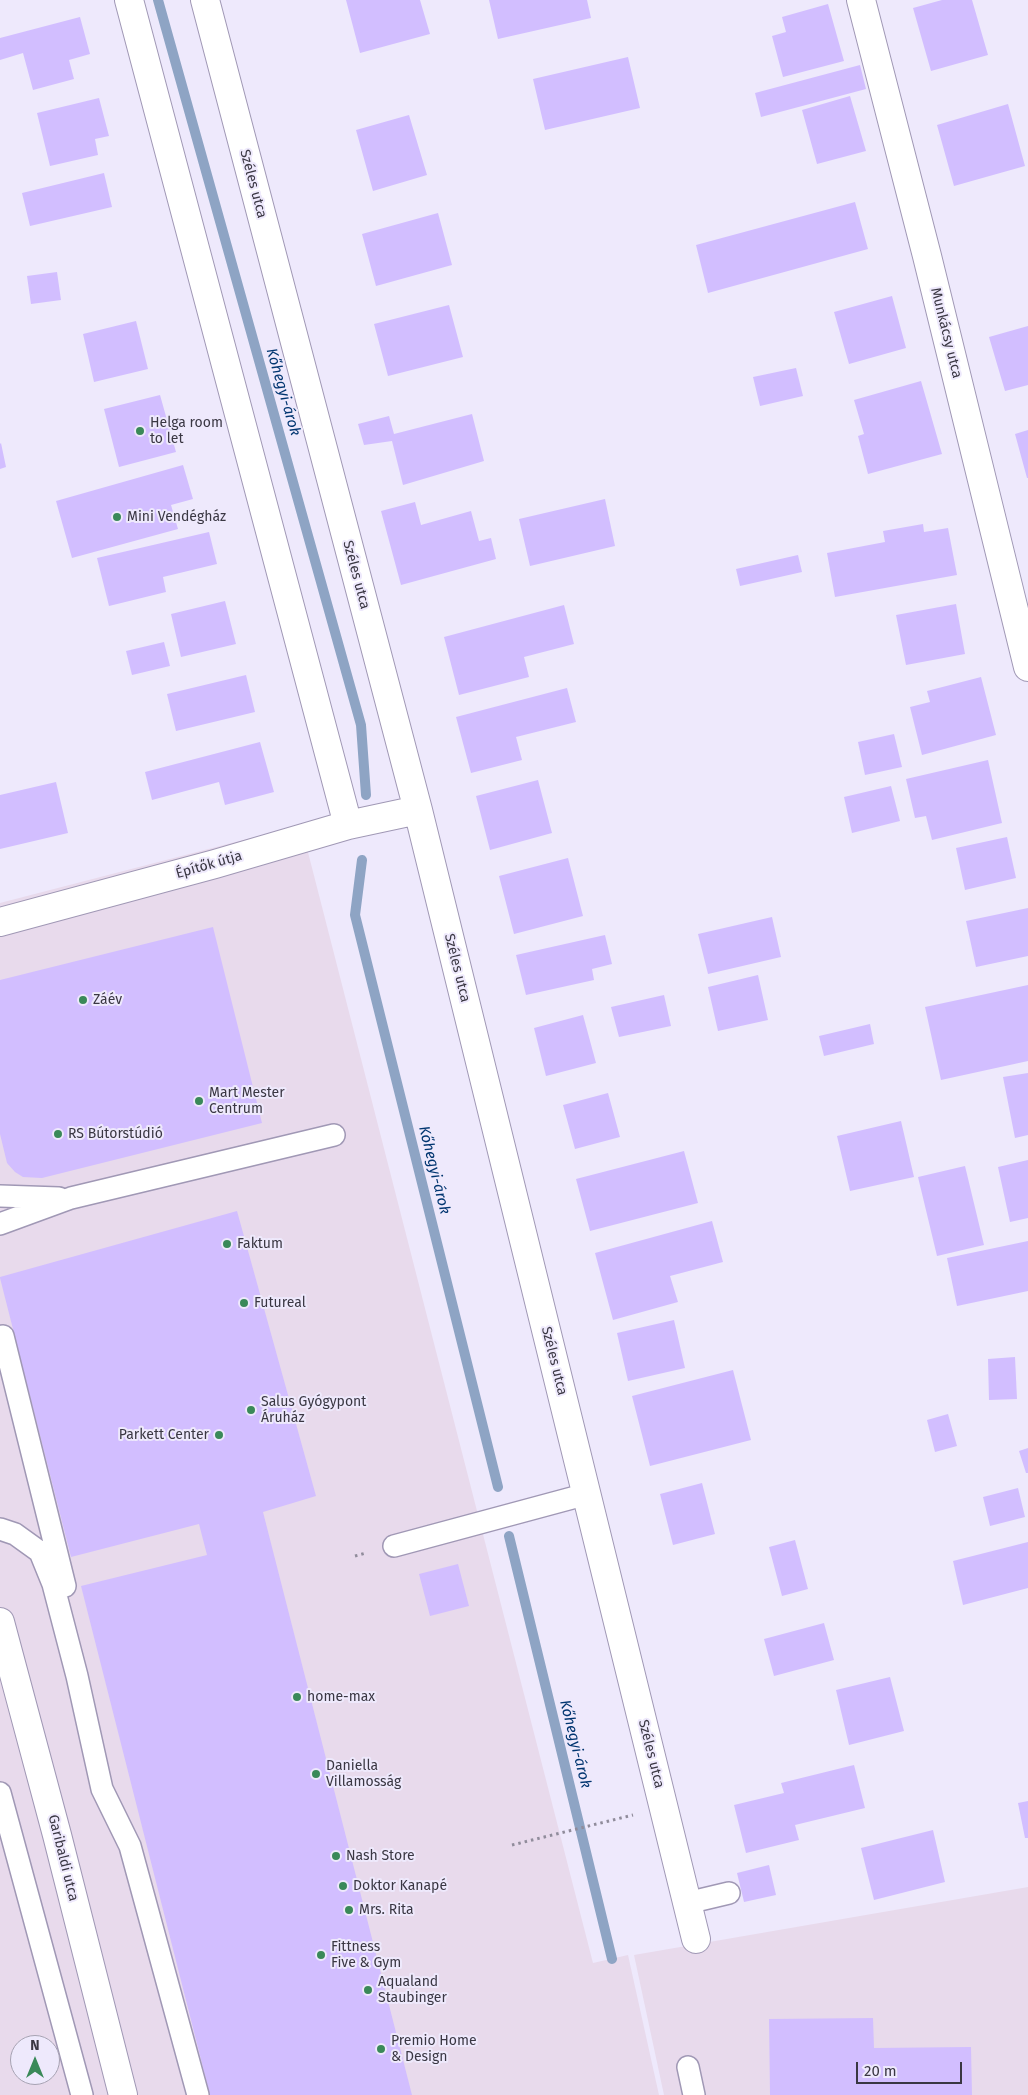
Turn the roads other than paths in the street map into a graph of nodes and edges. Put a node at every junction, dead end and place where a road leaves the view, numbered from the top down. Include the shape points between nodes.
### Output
1 (129, 0) edge
2 (205, 0) edge
3 (861, 0) edge
4 (1028, 667) edge
5 (418, 810) junction
6 (348, 826) junction
7 (0, 922) edge
8 (334, 1135) dead end
9 (0, 1196) edge
10 (71, 1198) junction
11 (0, 1224) edge
12 (3, 1336) dead end
13 (587, 1494) junction
14 (0, 1529) edge
15 (394, 1546) dead end
16 (0, 1622) edge
17 (0, 1794) edge
18 (130, 1846) junction
19 (729, 1893) dead end
20 (687, 1903) junction
21 (696, 1939) dead end
22 (688, 2067) dead end
23 (82, 2095) edge
24 (122, 2095) edge
25 (198, 2095) edge
26 (694, 2095) edge

1 - 6 street
2 - 5 street, Széles utca
3 - 4 street, Munkácsy utca
5 - 6 street, Építők útja
5 - 13 street, Széles utca
6 - 7 street, Építők útja
8 - 10 lane
9 - 10 lane
10 - 11 lane
12 - 18 lane
13 - 15 lane
13 - 20 street, Széles utca
14 - 18 lane via 15,1534 40,1552 53,1584 102,1789
16 - 24 street, Garibaldi utca
17 - 23 lane
18 - 25 lane
19 - 20 lane
20 - 21 street, Széles utca
22 - 26 lane

